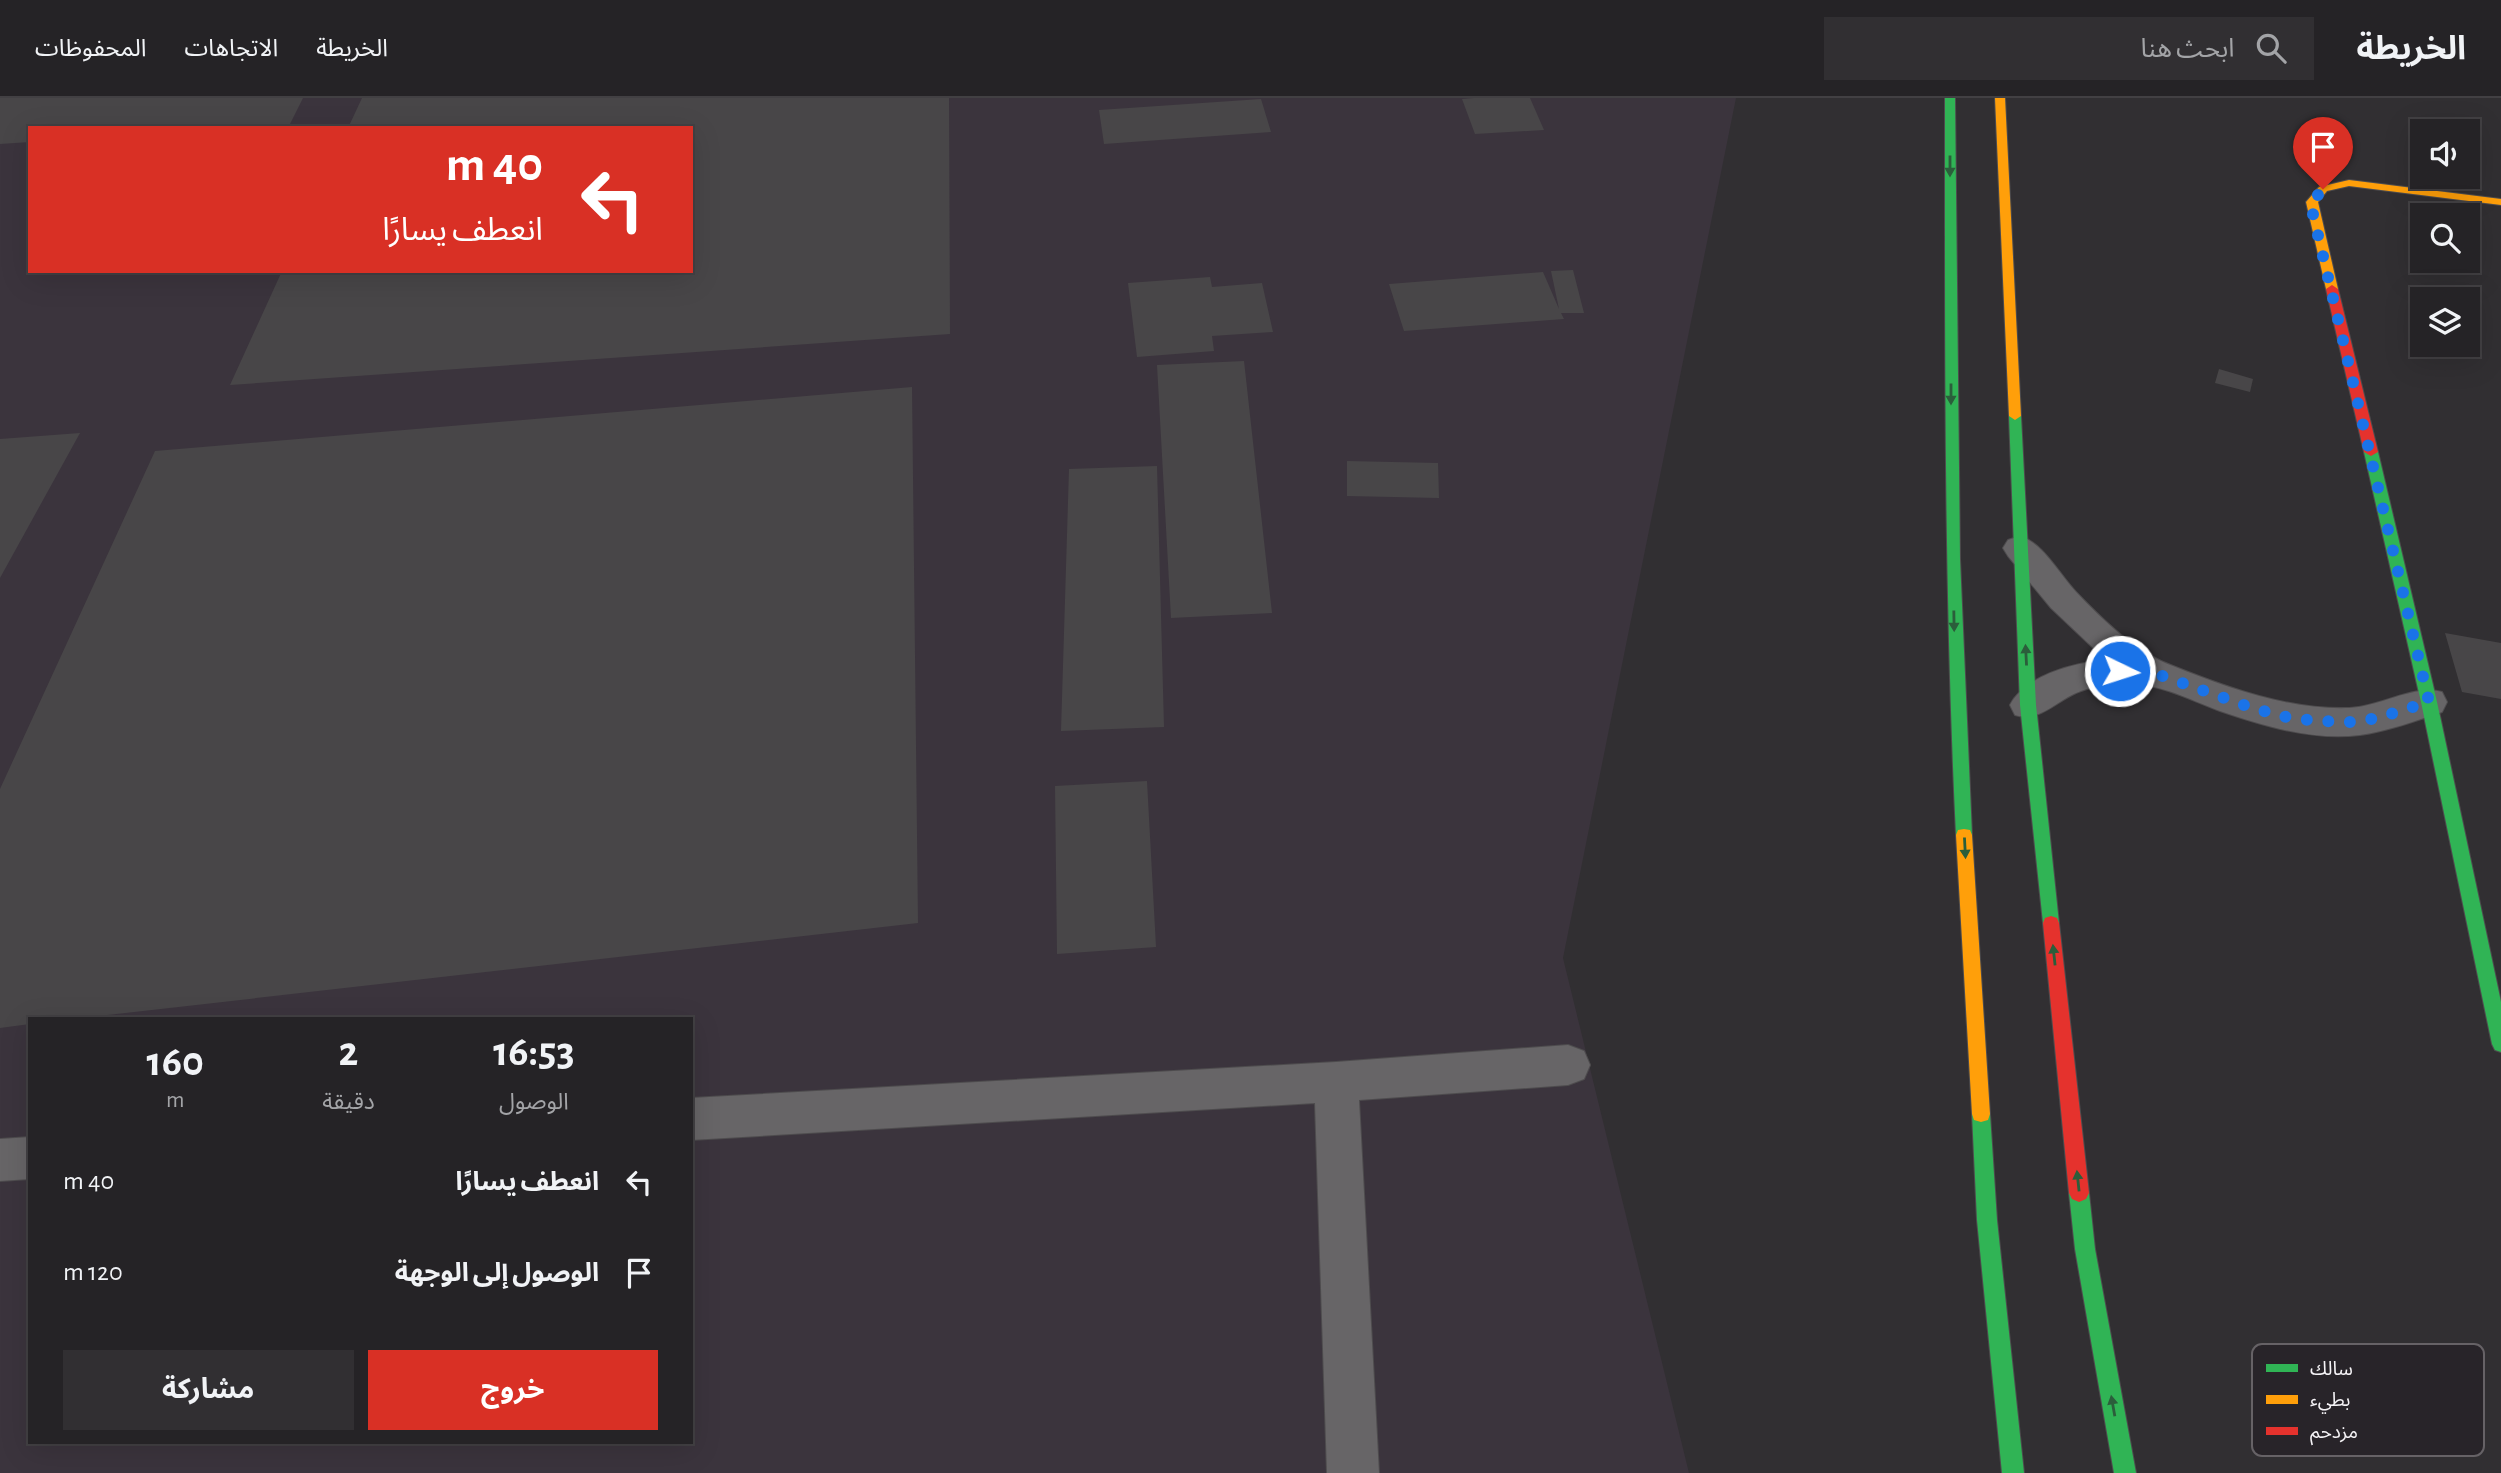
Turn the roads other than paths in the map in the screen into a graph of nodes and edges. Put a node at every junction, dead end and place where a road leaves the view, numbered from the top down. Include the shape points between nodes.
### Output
1 (1950, 98) edge
2 (2000, 98) edge
3 (2501, 202) edge
4 (2020, 548) junction
5 (2151, 672) junction
6 (2429, 702) junction
7 (2028, 705) junction
8 (2501, 1044) edge
9 (1568, 1065) dead end
10 (1336, 1082) junction
11 (693, 1119) edge
12 (28, 1158) edge
13 (0, 1160) edge
14 (1353, 1473) edge
15 (2013, 1473) edge
16 (2125, 1473) edge

1 -> 15 main road via 1956,700 1987,1220
2 - 4 main road
3 - 6 main road via 2365,183 2323,189 2312,202
4 - 5 street via 2087,624
7 -> 4 main road
5 - 6 street via 2280,716 2316,721 2378,718
5 - 7 street via 2102,672 2067,680
6 - 8 main road
16 -> 7 main road via 2085,1249
9 - 10 street
10 - 11 street
10 - 14 street
12 - 13 street

